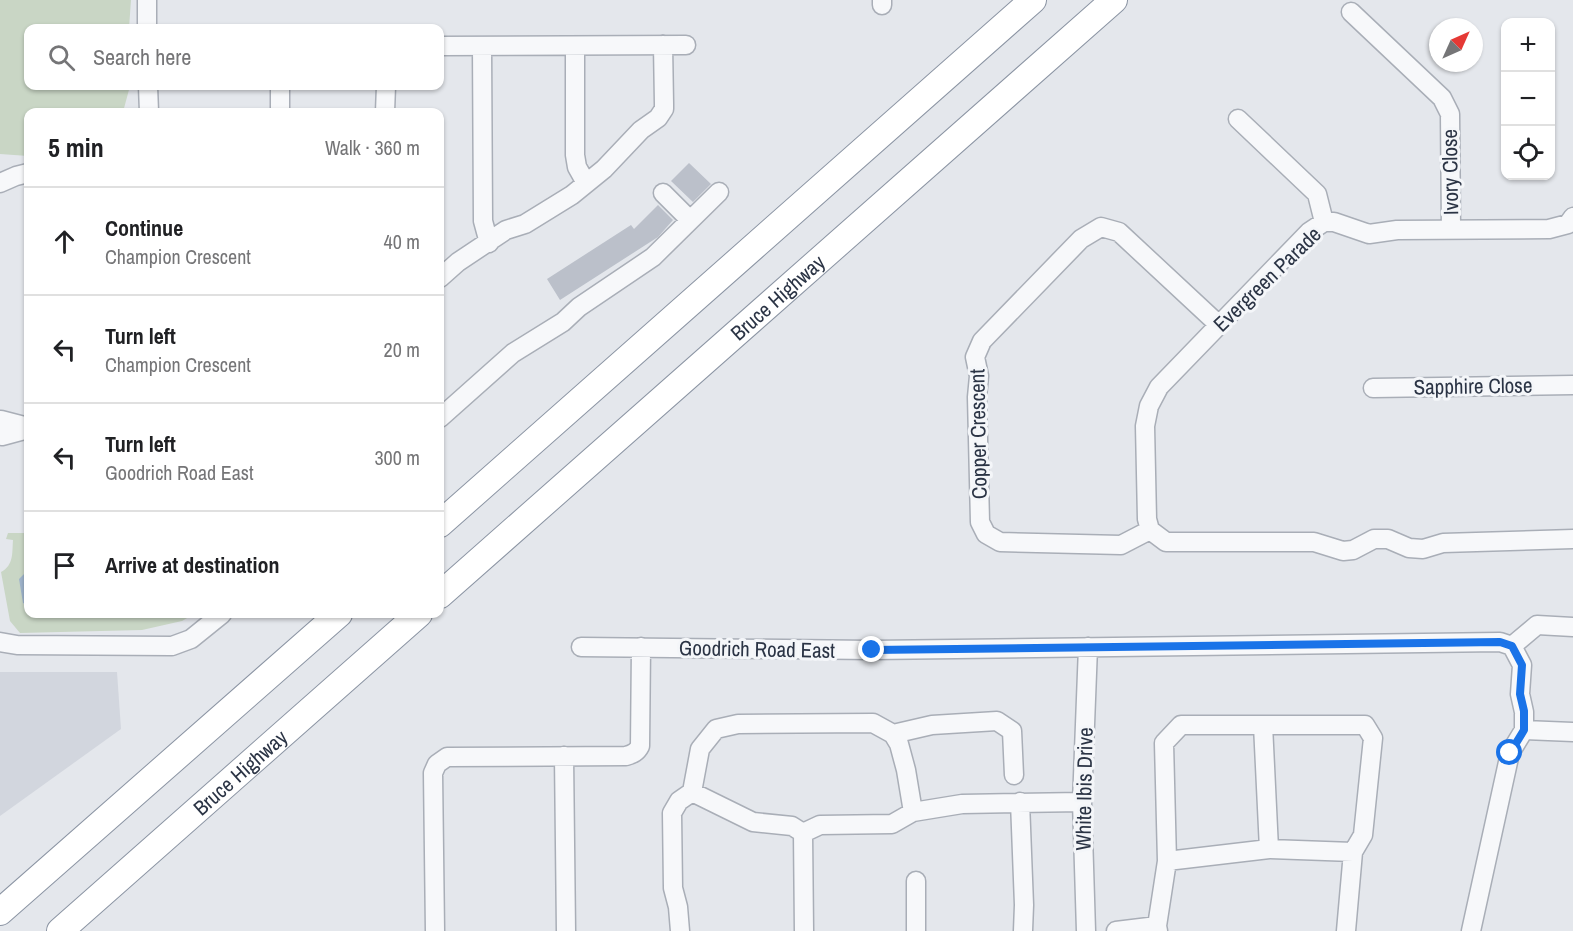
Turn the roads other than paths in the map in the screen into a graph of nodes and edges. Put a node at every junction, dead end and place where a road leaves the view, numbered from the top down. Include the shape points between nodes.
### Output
1 (147, 0) edge
2 (1033, 0) edge
3 (1114, 0) edge
4 (1351, 12) dead end
5 (147, 24) edge
6 (663, 45) junction
7 (686, 45) dead end
8 (444, 46) edge
9 (482, 46) junction
10 (575, 46) junction
11 (148, 90) edge
12 (280, 90) edge
13 (386, 90) edge
14 (149, 108) edge
15 (279, 108) edge
16 (385, 108) edge
17 (1238, 119) dead end
18 (24, 174) edge
19 (0, 183) edge
20 (586, 183) junction
21 (718, 192) dead end
22 (663, 194) dead end
23 (690, 220) junction
24 (1324, 222) junction
25 (1571, 225) edge
26 (1451, 230) junction
27 (489, 243) junction
28 (444, 274) edge
29 (1219, 325) junction
30 (1573, 385) edge
31 (1373, 388) dead end
32 (444, 414) edge
33 (1, 428) edge
34 (24, 428) edge
35 (444, 520) edge
36 (1150, 530) junction
37 (1573, 538) edge
38 (444, 591) edge
39 (218, 618) edge
40 (334, 618) edge
41 (414, 618) edge
42 (1573, 627) edge
43 (0, 642) edge
44 (1512, 646) junction
45 (581, 647) dead end
46 (641, 647) junction
47 (1088, 647) junction
48 (1263, 725) junction
49 (1524, 730) junction
50 (1573, 732) edge
51 (893, 734) junction
52 (564, 756) junction
53 (1014, 775) dead end
54 (692, 792) junction
55 (1020, 802) junction
56 (1082, 802) junction
57 (913, 812) junction
58 (803, 833) junction
59 (1269, 849) junction
60 (1353, 852) junction
61 (1167, 861) junction
62 (916, 881) dead end
63 (0, 912) edge
64 (1158, 929) edge
65 (60, 931) edge
66 (435, 931) edge
67 (566, 931) edge
68 (680, 931) edge
69 (804, 931) edge
70 (916, 931) edge
71 (1023, 931) edge
72 (1086, 931) edge
73 (1116, 931) edge
74 (1346, 931) edge
75 (1471, 931) edge

1 - 5 street
2 - 35 highway
3 - 38 highway, Bruce Highway
4 - 26 street, Ivory Close via 1442,98 1450,114
6 - 7 street
6 - 10 street
6 - 20 street via 661,114
8 - 9 street
9 - 10 street
9 - 27 street via 483,221
10 - 20 street via 575,155
11 - 14 street
12 - 15 street
13 - 16 street
17 - 24 street via 1317,194
18 - 19 street
20 - 27 street via 548,212 510,228
21 - 23 street
22 - 23 street
23 - 32 street via 642,266 513,353
24 - 26 street, Evergreen Parade via 1369,234
24 - 29 street, Evergreen Parade via 1309,232
25 - 26 street, Evergreen Parade via 1550,229
27 - 28 street
29 - 36 street, Evergreen Parade via 1159,387 1149,406 1145,426
29 - 36 street, Copper Crescent via 1119,232 1101,227 1081,239 982,341 975,357 980,376 980,522 986,534 1000,542 1121,545
30 - 31 street, Sapphire Close
33 - 34 street
36 - 37 street via 1166,542 1314,542 1343,551 1388,539 1409,549 1423,549 1443,543
39 - 43 street via 183,644 48,646
40 - 63 highway
41 - 65 highway, Bruce Highway
42 - 44 street via 1538,625
44 - 47 street, Goodrich Road East via 1500,642
44 - 49 street via 1522,665
45 - 46 street, Goodrich Road East
46 - 47 street, Goodrich Road East
46 - 52 street via 638,751 626,756
47 - 56 street, White Ibis Drive
48 - 59 street
48 - 60 street via 1365,725 1373,738 1363,835
48 - 61 street via 1182,725 1164,743
49 - 50 street
49 - 75 street via 1510,753
51 - 53 street via 932,725 998,721 1012,730
51 - 54 street via 873,723 738,724 716,729 700,748
51 - 57 street via 906,770
52 - 66 street via 447,756 437,764 433,772
52 - 67 street
54 - 58 street via 753,822 792,826
54 - 68 street via 679,801 672,813 673,888
55 - 56 street
55 - 57 street via 962,804
55 - 71 street
56 - 72 street, White Ibis Drive
57 - 58 street via 892,824 820,825
58 - 69 street
59 - 60 street
59 - 61 street
60 - 74 street
61 - 64 street
62 - 70 street
64 - 73 street

